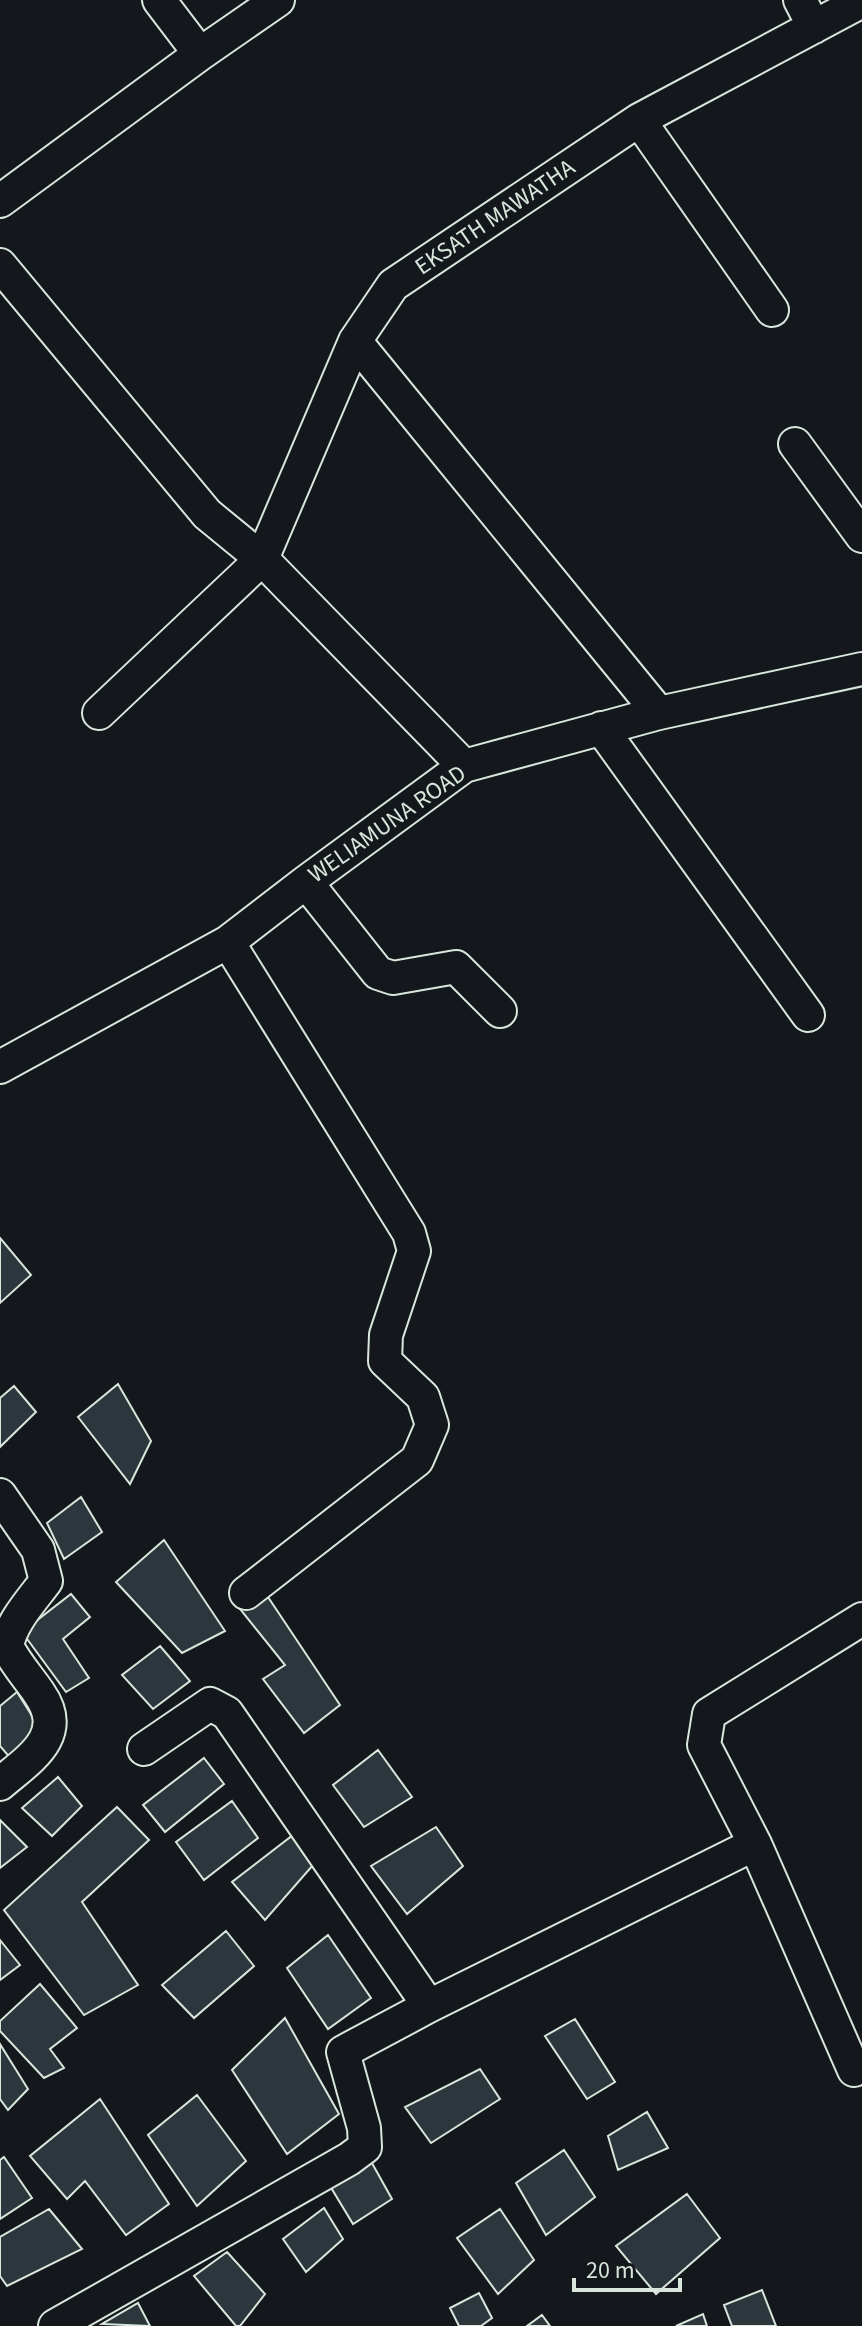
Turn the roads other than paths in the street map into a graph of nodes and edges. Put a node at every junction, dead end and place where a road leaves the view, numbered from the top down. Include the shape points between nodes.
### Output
1 (159, 0) edge
2 (278, 0) edge
3 (862, 1) edge
4 (807, 14) edge
5 (200, 54) junction
6 (639, 120) junction
7 (0, 201) edge
8 (0, 265) edge
9 (772, 310) dead end
10 (355, 341) junction
11 (795, 444) dead end
12 (862, 536) edge
13 (262, 559) junction
14 (862, 669) edge
15 (99, 713) dead end
16 (659, 713) junction
17 (601, 728) junction
18 (464, 766) junction
19 (306, 882) junction
20 (228, 942) junction
21 (500, 1011) dead end
22 (808, 1015) dead end
23 (0, 1067) edge
24 (0, 1495) edge
25 (246, 1593) dead end
26 (862, 1619) edge
27 (144, 1749) dead end
28 (0, 1784) edge
29 (755, 1844) junction
30 (429, 2006) junction
31 (854, 2070) dead end
32 (55, 2326) edge

1 - 5 street
2 - 5 street
3 - 4 street, EKSATH MAWATHA
4 - 6 street, EKSATH MAWATHA
5 - 7 street
6 - 9 street
6 - 10 street, EKSATH MAWATHA via 393,285
8 - 13 street via 207,514
10 - 13 street, EKSATH MAWATHA
10 - 16 street
11 - 12 street
13 - 15 street
13 - 18 street
14 - 16 street, WELIAMUNA ROAD
16 - 17 street, WELIAMUNA ROAD
17 - 18 street, WELIAMUNA ROAD
17 - 22 street
18 - 19 street, WELIAMUNA ROAD
19 - 20 street, WELIAMUNA ROAD
19 - 21 street via 378,973 393,978 456,967
20 - 23 street, WELIAMUNA ROAD
20 - 25 street via 409,1233 414,1251 386,1335 385,1361 423,1397 432,1425 417,1460
24 - 28 street via 38,1550 46,1581 7,1646 43,1698 51,1723 39,1751
26 - 29 street via 709,1714 704,1745
27 - 30 street via 210,1704 227,1713
29 - 30 street
29 - 31 street
30 - 32 street via 343,2052 365,2147

